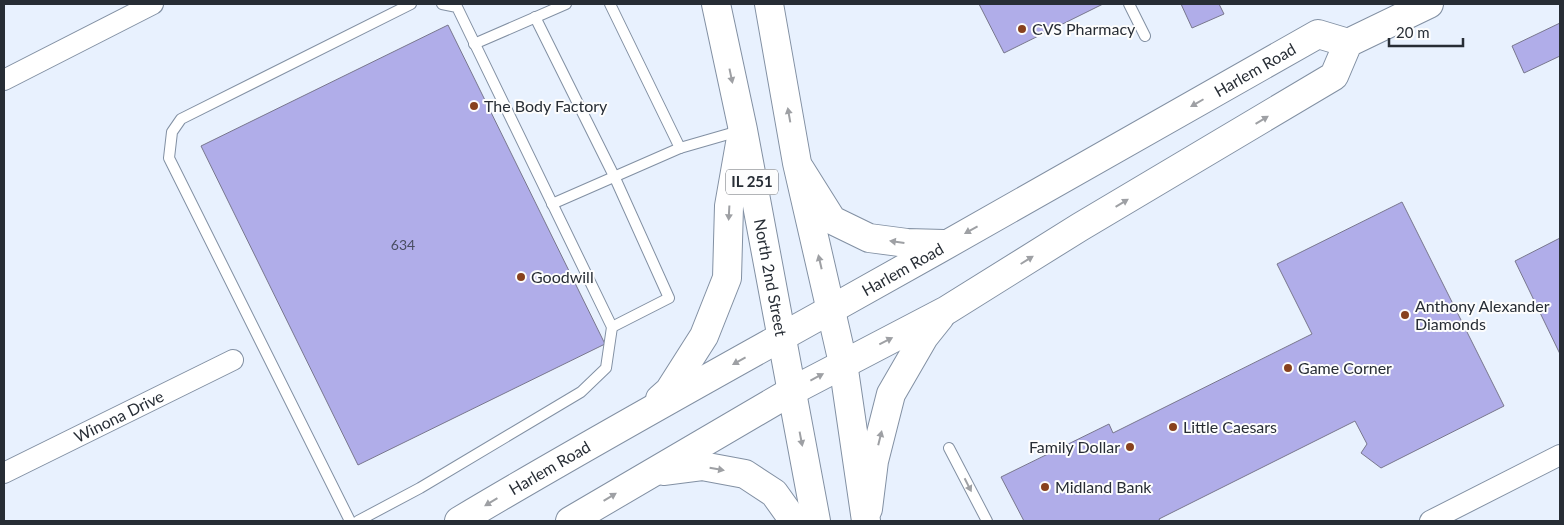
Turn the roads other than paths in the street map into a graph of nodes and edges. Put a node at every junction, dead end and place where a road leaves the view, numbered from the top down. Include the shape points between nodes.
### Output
1 (153, 4) edge
2 (411, 4) edge
3 (442, 4) edge
4 (566, 4) edge
5 (610, 4) edge
6 (716, 4) edge
7 (769, 4) edge
8 (1129, 4) edge
9 (1429, 4) edge
10 (535, 17) junction
11 (1145, 36) dead end
12 (1348, 43) junction
13 (474, 44) junction
14 (4, 80) edge
15 (742, 130) junction
16 (680, 148) junction
17 (797, 163) junction
18 (615, 178) junction
19 (552, 204) junction
20 (946, 244) junction
21 (831, 310) junction
22 (946, 310) junction
23 (612, 327) junction
24 (781, 337) junction
25 (233, 360) dead end
26 (842, 364) junction
27 (792, 391) junction
28 (650, 410) junction
29 (950, 448) dead end
30 (1560, 455) edge
31 (652, 472) junction
32 (4, 473) edge
33 (350, 521) edge
34 (358, 521) edge
35 (459, 521) edge
36 (570, 521) edge
37 (794, 521) edge
38 (816, 521) edge
39 (866, 521) edge
40 (987, 521) edge
41 (1430, 521) edge

1 - 14 street
2 - 33 lane via 181,119 172,132 169,158
3 - 13 lane via 457,7
4 - 10 lane
5 - 16 lane
6 -> 15 main road, North 2nd Street / IL 251
17 -> 7 main road, IL 251
8 - 11 lane
9 - 12 main road
10 - 13 lane
10 - 18 lane
12 -> 20 main road, Harlem Road via 1318,34
22 -> 12 main road via 1334,76
13 - 19 lane
15 - 16 lane
15 - 24 main road, North 2nd Street / IL 251
15 -> 28 main road via 729,206 727,278 704,336 669,390
16 - 18 lane
20 -> 17 main road via 870,238 832,220
21 -> 17 main road, IL 251
18 - 19 lane
18 - 23 lane via 669,298
19 - 23 lane
20 - 21 main road, Harlem Road
21 - 24 main road, Harlem Road
21 - 26 main road, IL 251
26 -> 22 main road
39 -> 22 main road via 874,461 891,394 924,337
23 - 34 lane via 606,368 581,392
24 - 27 main road, North 2nd Street / IL 251
24 -> 28 main road, Harlem Road
25 - 32 street, Winona Drive
27 -> 26 main road
26 - 39 main road, IL 251
27 - 31 main road
27 -> 38 main road, North 2nd Street / IL 251
28 -> 35 main road, Harlem Road
29 -> 40 lane
30 - 41 street
36 -> 31 main road
31 -> 37 main road via 702,466 745,474 774,493

